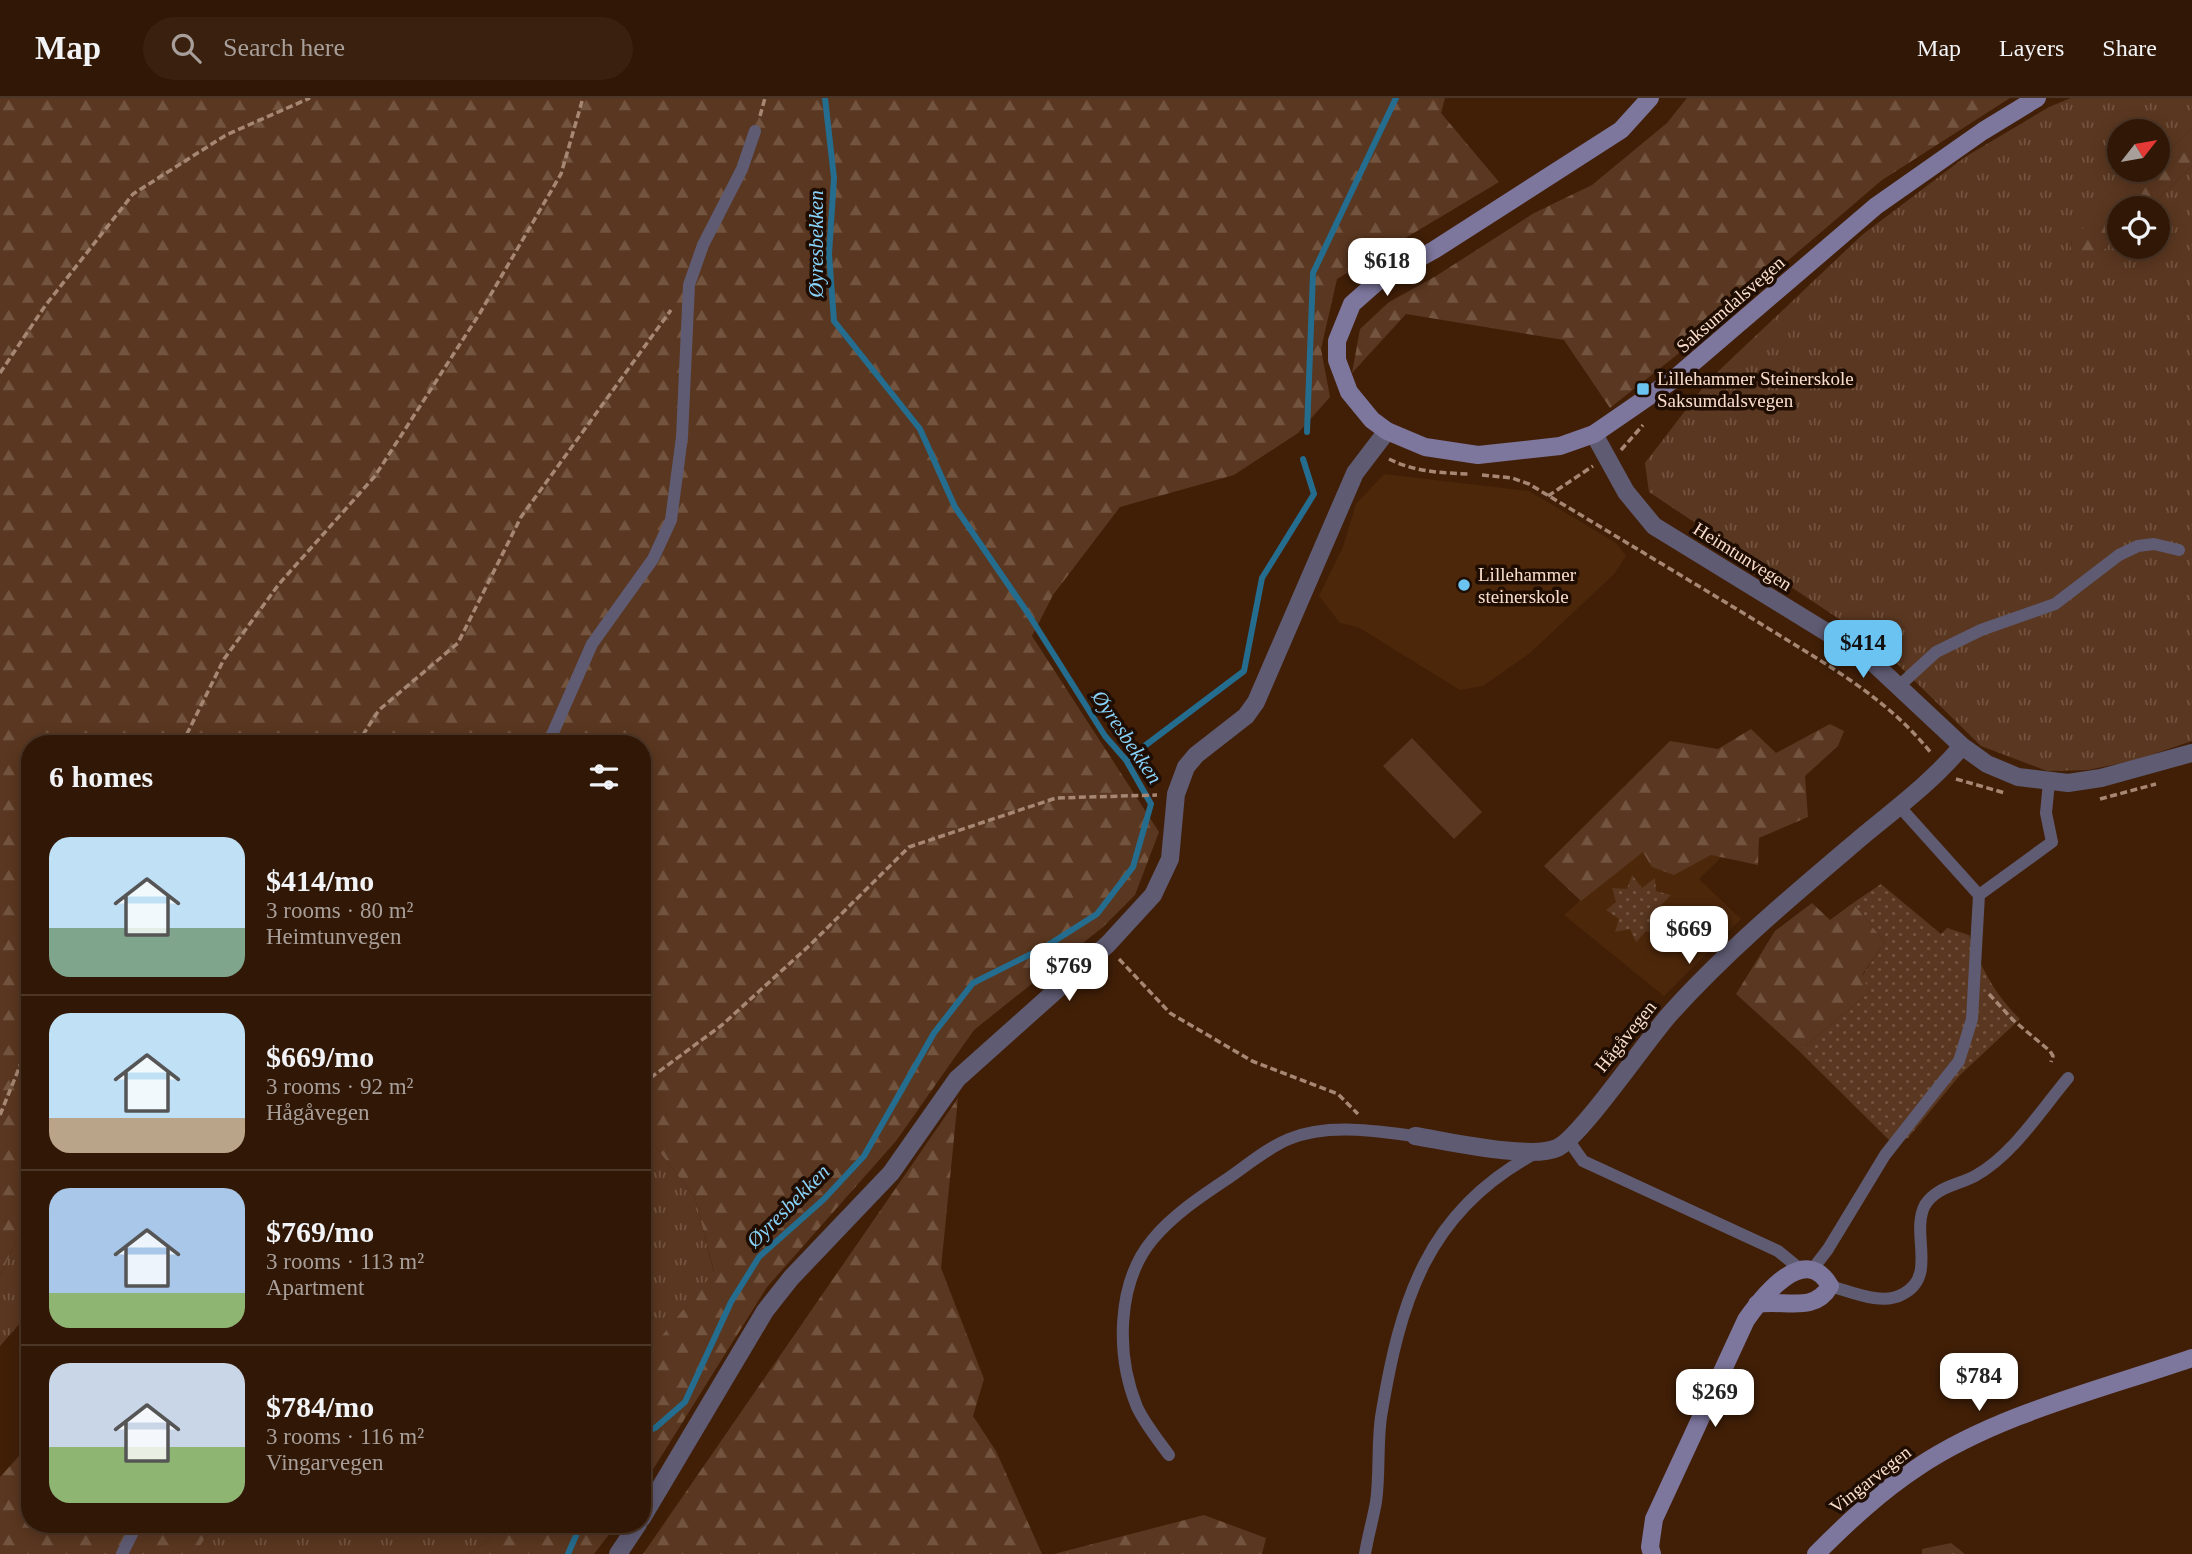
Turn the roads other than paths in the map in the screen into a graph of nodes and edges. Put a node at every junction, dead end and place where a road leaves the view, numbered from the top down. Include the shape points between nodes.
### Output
1 (1650, 98) edge
2 (2037, 98) edge
3 (755, 131) dead end
4 (1387, 431) junction
5 (1594, 434) junction
6 (2179, 550) dead end
7 (1899, 686) junction
8 (552, 735) edge
9 (1962, 746) junction
10 (2192, 752) edge
11 (2049, 782) junction
12 (1899, 806) junction
13 (1979, 895) junction
14 (2068, 1079) dead end
15 (1415, 1136) joint
16 (1569, 1141) junction
17 (1536, 1153) junction
18 (1806, 1269) junction
19 (1830, 1286) junction
20 (1757, 1304) junction
21 (2192, 1358) edge
22 (1169, 1455) dead end
23 (651, 1503) edge
24 (132, 1533) edge
25 (632, 1533) edge
26 (121, 1554) edge
27 (618, 1554) edge
28 (1365, 1554) edge
29 (1652, 1554) edge
30 (1816, 1554) edge

1 - 4 main road, Saksumdalsvegen via 1621,130 1378,281 1352,304 1337,341 1341,375 1359,407
2 - 5 main road, Saksumdalsvegen via 1876,206 1674,379
3 - 8 lane via 689,285 682,437 671,520 653,559 593,644
4 - 5 main road, Saksumdalsvegen via 1425,447 1478,455 1560,446
4 - 23 street via 1355,473 1259,696 1246,716 1186,767 1176,794 1170,859 1153,895 1108,944 957,1079 891,1173 791,1278 765,1311
5 - 7 street, Heimtunvegen via 1626,492 1654,526 1867,657
6 - 7 lane via 2154,544 2119,555 2055,604 1981,630 1936,652
7 - 9 street, Heimtunvegen
9 - 11 street, Heimtunvegen via 1987,764 2018,777
9 - 12 street, Hågåvegen via 1944,769
10 - 11 street, Heimtunvegen via 2101,778
11 - 13 lane via 2045,801 2052,842
12 - 13 lane
12 - 16 street, Hågåvegen via 1686,996 1644,1042
13 - 18 lane via 1972,1019 1959,1061 1885,1156 1828,1250
14 - 19 lane via 1995,1161 1927,1201 1920,1222 1921,1273 1912,1289 1890,1299
15 - 17 street
15 - 22 lane via 1332,1130 1289,1139 1185,1209 1152,1240 1140,1257 1123,1309 1126,1362 1138,1409
16 - 17 street
16 - 18 lane via 1583,1161 1778,1251
17 - 28 lane via 1498,1175 1467,1203 1425,1259 1410,1291 1381,1419 1376,1503
18 - 19 main road via 1824,1276
18 - 20 main road via 1790,1273
19 - 20 main road via 1815,1303
20 - 29 main road via 1731,1347 1671,1477 1654,1519
21 - 30 main road, Vingarvegen via 1971,1437 1886,1490
24 - 26 lane
25 - 27 street

